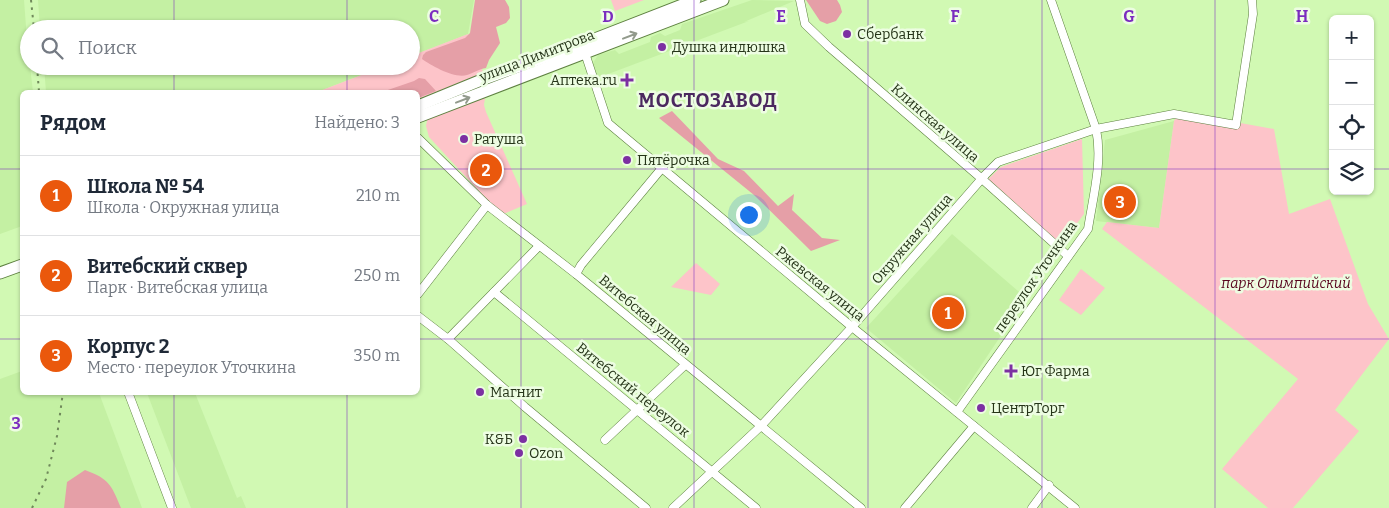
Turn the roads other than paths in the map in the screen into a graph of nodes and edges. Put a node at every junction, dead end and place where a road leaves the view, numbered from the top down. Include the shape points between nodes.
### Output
1 (695, 0) edge
2 (723, 0) edge
3 (800, 0) edge
4 (1051, 0) edge
5 (1252, 0) edge
6 (584, 49) junction
7 (420, 105) edge
8 (420, 116) edge
9 (1096, 129) junction
10 (420, 140) edge
11 (662, 168) junction
12 (982, 179) junction
13 (487, 205) junction
14 (539, 246) junction
15 (1068, 256) junction
16 (20, 257) edge
17 (0, 265) edge
18 (20, 266) edge
19 (0, 274) edge
20 (576, 274) junction
21 (420, 291) edge
22 (494, 292) junction
23 (420, 318) edge
24 (852, 327) junction
25 (448, 339) junction
26 (685, 365) junction
27 (129, 395) edge
28 (638, 410) junction
29 (957, 412) junction
30 (761, 426) junction
31 (974, 426) junction
32 (605, 440) dead end
33 (713, 472) junction
34 (1049, 485) junction
35 (172, 508) edge
36 (646, 508) edge
37 (673, 508) edge
38 (756, 508) edge
39 (861, 508) edge
40 (905, 508) edge
41 (1032, 508) edge
42 (1076, 508) edge

1 - 6 main road, улица Димитрова
6 -> 2 main road, улица Димитрова
3 - 12 street, Клинская улица via 805,24 829,48
4 - 9 street, переулок Уточкина
5 - 9 street, Окружная улица via 1254,14 1236,125 1174,114
6 - 7 main road, улица Димитрова via 484,79
8 -> 6 main road, улица Димитрова
6 - 11 street, Ржевская улица via 608,123
9 - 12 street, Окружная улица via 998,162
9 - 15 street, переулок Уточкина via 1100,144 1088,229
10 - 13 street, Витебская улица
11 - 20 street
11 - 24 street, Ржевская улица
12 - 15 street, Клинская улица
12 - 24 street, Окружная улица
13 - 14 street, Витебская улица
13 - 21 street
14 - 20 street, Витебская улица
14 - 22 street
15 - 29 street, переулок Уточкина
16 - 17 main road
18 - 19 main road
20 - 26 street, Витебская улица
22 - 25 street
22 - 28 street, Витебский переулок
23 - 25 street
24 - 29 street, Ржевская улица
24 - 30 street, Окружная улица
25 - 36 street
26 - 28 street
26 - 30 street, Витебская улица
27 - 35 street
28 - 32 street
28 - 33 street, Витебский переулок
29 - 31 street, Ржевская улица
30 - 33 street, Окружная улица
30 - 39 street, Витебская улица
31 - 34 street, Ржевская улица
31 - 40 street
33 - 37 street, Окружная улица
33 - 38 street, Витебский переулок
34 - 41 street
34 - 42 street, Ржевская улица

